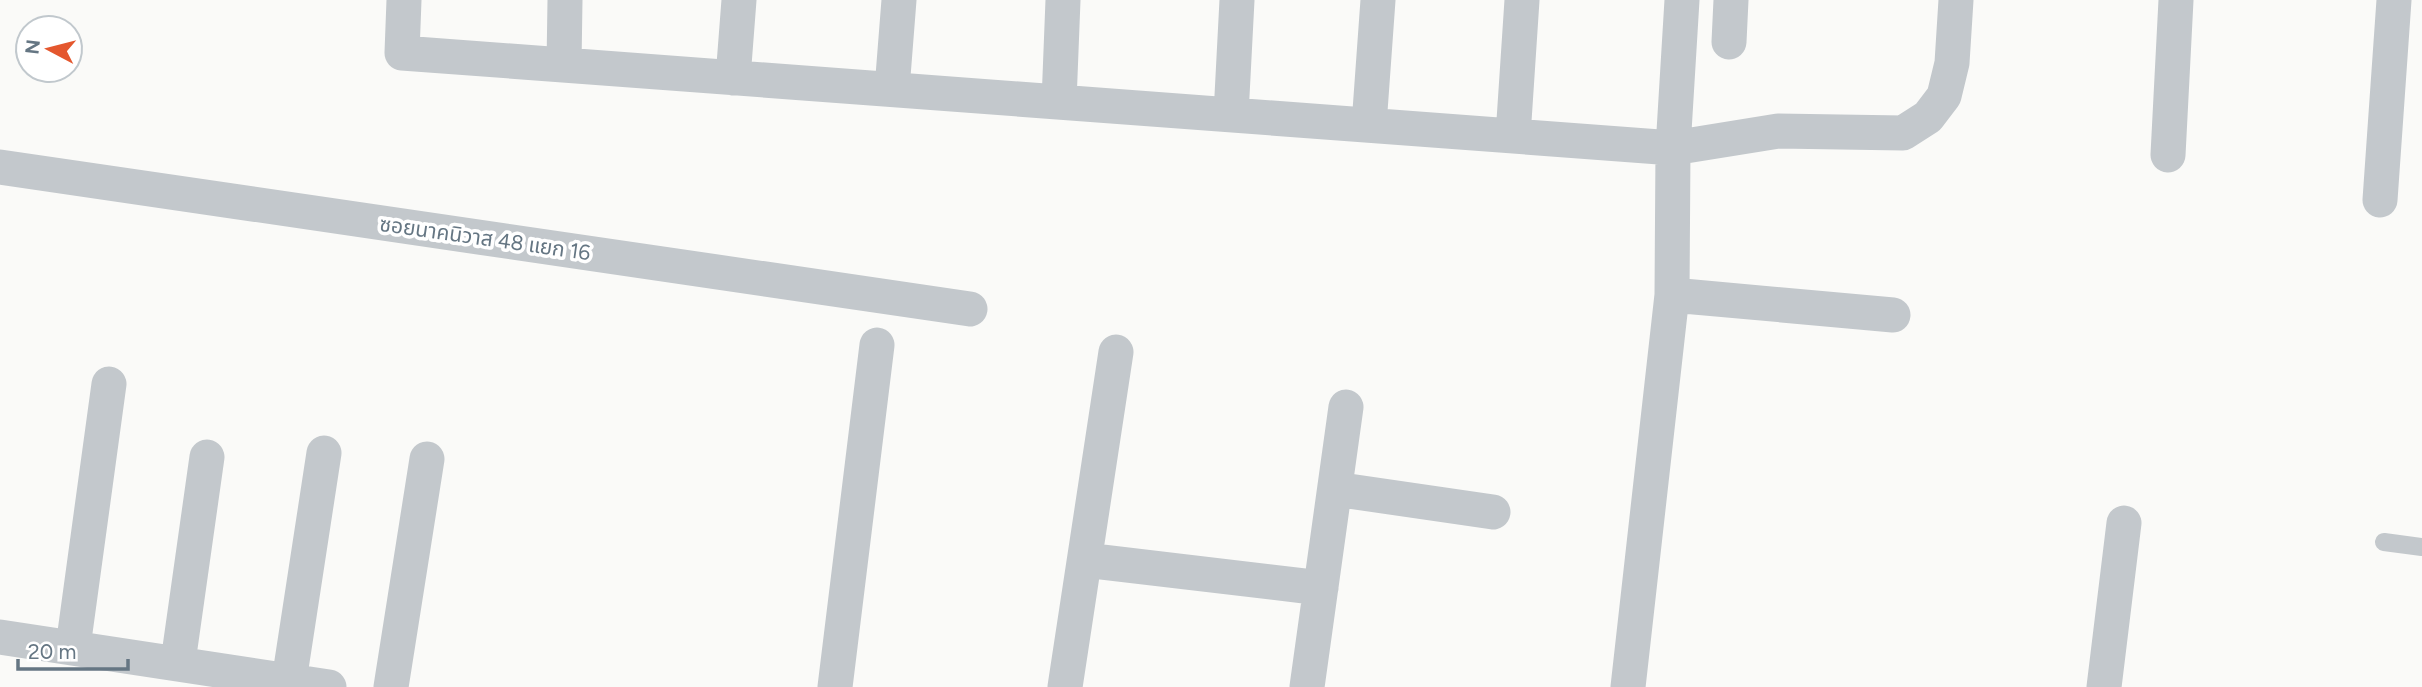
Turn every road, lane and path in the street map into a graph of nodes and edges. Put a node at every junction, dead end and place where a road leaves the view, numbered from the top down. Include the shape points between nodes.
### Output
1 (404, 0) edge
2 (565, 0) edge
3 (739, 0) edge
4 (899, 0) edge
5 (1063, 0) edge
6 (1237, 0) edge
7 (1378, 0) edge
8 (1522, 0) edge
9 (1682, 0) edge
10 (1731, 0) edge
11 (1956, 0) edge
12 (2176, 0) edge
13 (2394, 0) edge
14 (1729, 42) dead end
15 (564, 65) junction
16 (733, 78) junction
17 (892, 89) junction
18 (1059, 102) junction
19 (1231, 115) junction
20 (1370, 125) junction
21 (1513, 135) junction
22 (1673, 148) junction
23 (2168, 155) dead end
24 (0, 167) edge
25 (2380, 200) dead end
26 (1672, 295) junction
27 (970, 309) dead end
28 (1894, 315) dead end
29 (877, 345) dead end
30 (1116, 352) dead end
31 (109, 384) dead end
32 (1346, 407) dead end
33 (324, 453) dead end
34 (208, 457) dead end
35 (427, 459) dead end
36 (1335, 489) junction
37 (1493, 512) dead end
38 (2124, 523) dead end
39 (2384, 542) dead end
40 (2422, 547) edge
41 (1084, 560) junction
42 (1321, 588) junction
43 (0, 637) edge
44 (73, 647) junction
45 (178, 662) junction
46 (289, 681) junction
47 (329, 687) edge
48 (391, 687) edge
49 (835, 687) edge
50 (1065, 687) edge
51 (1307, 687) edge
52 (1628, 687) edge
53 (2104, 687) edge

1 - 15 street via 402,53
2 - 15 street
3 - 16 street
4 - 17 street
5 - 18 street
6 - 19 street
7 - 20 street
8 - 21 street
9 - 22 street
10 - 14 street
11 - 22 street via 1952,63 1944,96 1928,117 1903,134 1778,131
12 - 23 street
13 - 25 street
15 - 16 street
16 - 17 street
17 - 18 street
18 - 19 street
19 - 20 street
20 - 21 street
21 - 22 street
22 - 26 street
24 - 27 street, ซอยนาคนิวาส 48 แยก 16
26 - 28 street
26 - 52 street
29 - 49 street
30 - 41 street
31 - 44 street
32 - 36 street
33 - 46 street
34 - 45 street
35 - 48 street
36 - 37 street
36 - 42 street
38 - 53 street
39 - 40 lane
41 - 42 street
41 - 50 street
42 - 51 street
43 - 44 street
44 - 45 street
45 - 46 street
46 - 47 street

